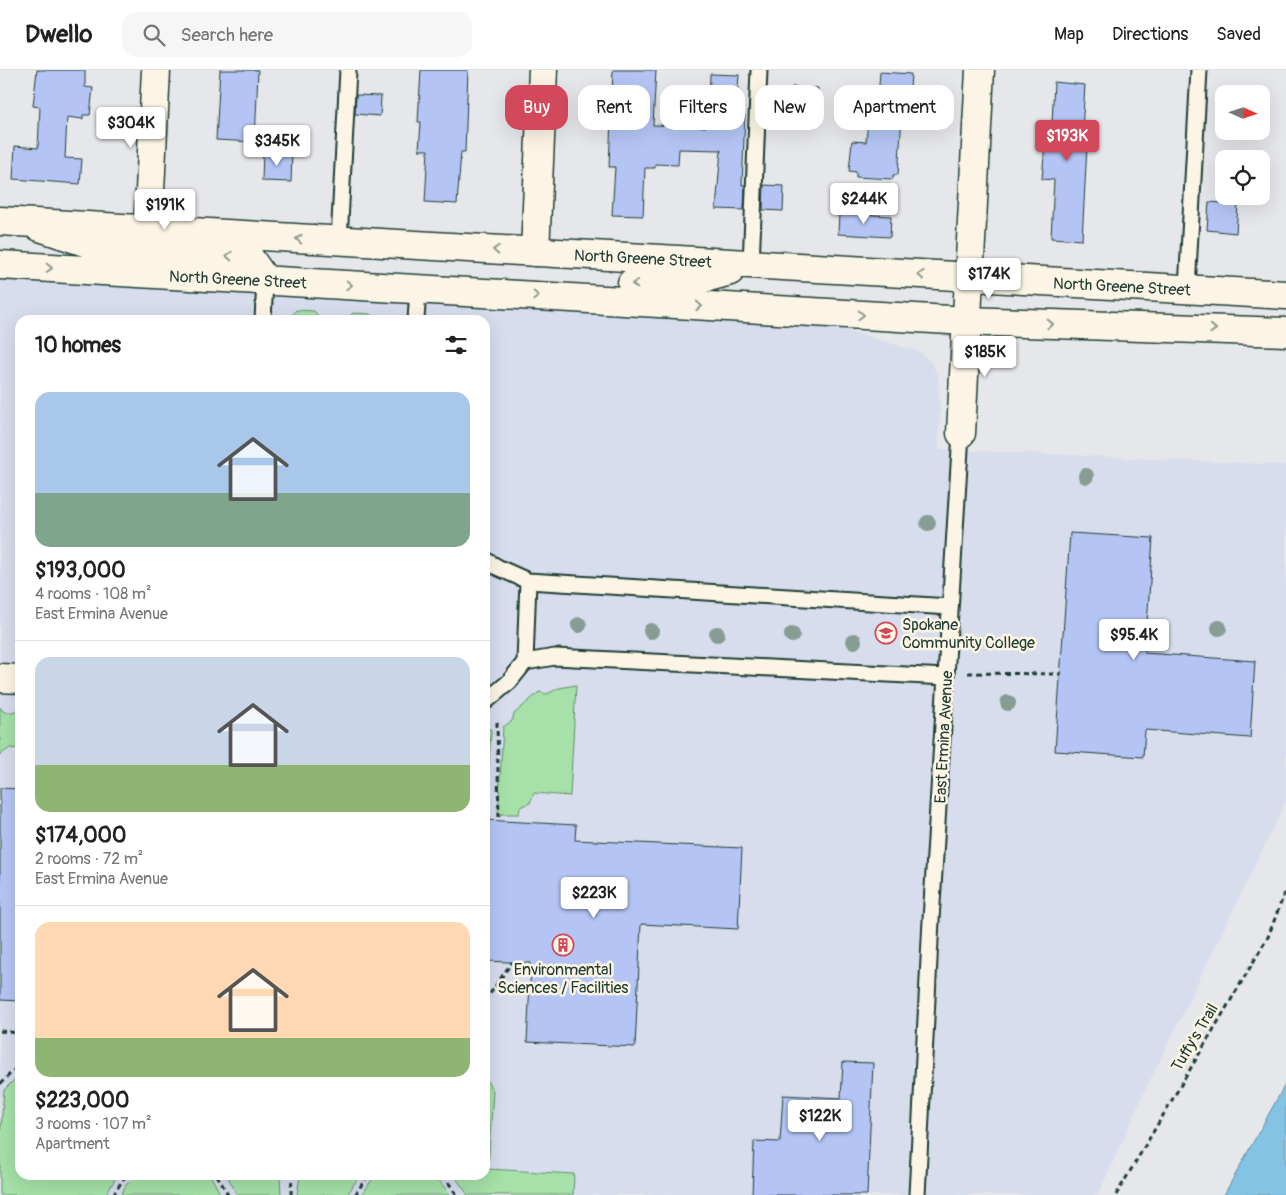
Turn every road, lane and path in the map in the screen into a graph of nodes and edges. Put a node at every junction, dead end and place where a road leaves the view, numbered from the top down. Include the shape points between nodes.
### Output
1 (156, 70) edge
2 (348, 70) edge
3 (543, 70) edge
4 (760, 70) edge
5 (980, 70) edge
6 (1199, 70) edge
7 (0, 221) edge
8 (28, 223) junction
9 (148, 230) junction
10 (339, 241) junction
11 (535, 252) junction
12 (0, 265) edge
13 (751, 265) junction
14 (969, 278) junction
15 (265, 280) junction
16 (418, 289) junction
17 (1187, 289) junction
18 (1286, 295) edge
19 (264, 315) edge
20 (416, 315) edge
21 (967, 321) junction
22 (1286, 332) edge
23 (961, 433) joint
24 (490, 563) edge
25 (528, 581) junction
26 (950, 607) junction
27 (525, 662) junction
28 (968, 673) dead end
29 (1060, 674) dead end
30 (946, 677) junction
31 (0, 678) edge
32 (15, 679) edge
33 (490, 698) edge
34 (497, 722) dead end
35 (499, 821) dead end
36 (1286, 889) edge
37 (512, 962) dead end
38 (490, 994) edge
39 (0, 1031) edge
40 (15, 1032) edge
41 (15, 1069) edge
42 (0, 1084) edge
43 (123, 1180) edge
44 (220, 1180) edge
45 (292, 1180) edge
46 (365, 1180) edge
47 (446, 1180) edge
48 (113, 1195) edge
49 (228, 1195) edge
50 (290, 1195) edge
51 (355, 1195) edge
52 (457, 1195) edge
53 (918, 1195) edge
54 (1116, 1195) edge

1 - 9 main road
2 - 10 lane
3 - 11 main road
4 - 13 lane
5 - 14 main road, East Ermina Avenue
6 - 17 lane
7 - 8 main road, North Greene Street
8 - 9 main road, North Greene Street
15 -> 8 main road via 249,257 103,248
10 -> 9 main road, North Greene Street
11 -> 10 main road, North Greene Street
11 - 13 main road, North Greene Street
12 -> 15 main road, North Greene Street
14 -> 13 main road, North Greene Street
13 -> 16 main road via 669,285 433,272 422,279
14 - 17 main road, North Greene Street
14 - 21 main road, East Ermina Avenue
15 -> 16 main road, North Greene Street
15 - 19 lane
16 - 20 lane
16 -> 21 main road, North Greene Street
17 - 18 main road, North Greene Street
21 -> 22 main road, North Greene Street
21 - 23 main road, East Ermina Avenue
23 - 26 lane, East Ermina Avenue
24 - 25 lane
25 - 26 lane
25 - 27 lane
26 - 30 lane, East Ermina Avenue
27 - 30 lane via 555,657
27 - 33 lane via 509,682
28 - 29 path
30 - 53 lane, East Ermina Avenue
31 - 32 main road
34 - 35 path
36 - 54 path, Tuffy's Trail via 1268,937
37 - 38 path
39 - 40 path
41 - 42 path
43 - 48 path
44 - 49 path
45 - 50 path
46 - 51 path
47 - 52 path

